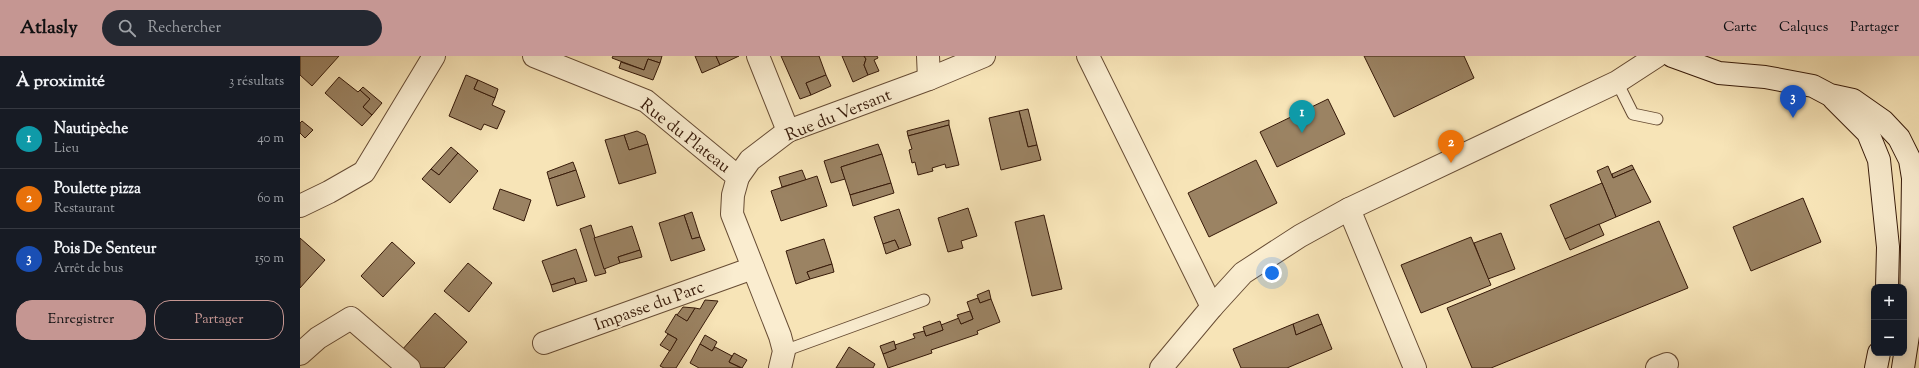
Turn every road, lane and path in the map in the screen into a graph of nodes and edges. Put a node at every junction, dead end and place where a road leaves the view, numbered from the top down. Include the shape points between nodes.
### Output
1 (434, 56) edge
2 (534, 56) edge
3 (758, 56) edge
4 (928, 56) edge
5 (984, 56) edge
6 (1088, 56) edge
7 (1657, 56) edge
8 (1672, 56) edge
9 (929, 79) junction
10 (1617, 82) junction
11 (1830, 95) junction
12 (1657, 119) dead end
13 (788, 131) junction
14 (738, 177) junction
15 (300, 206) edge
16 (1349, 209) junction
17 (1888, 247) junction
18 (1916, 250) edge
19 (753, 268) junction
20 (1887, 284) edge
21 (924, 300) dead end
22 (1212, 306) junction
23 (544, 343) dead end
24 (300, 354) edge
25 (1878, 356) edge
26 (782, 360) edge
27 (409, 368) edge
28 (1161, 368) edge
29 (1415, 368) edge
30 (1876, 368) edge
31 (1904, 368) edge

1 - 15 street via 364,172
2 - 14 street, Rue du Plateau via 646,101
3 - 13 street
4 - 9 street
5 - 9 street, Rue du Versant
6 - 22 street
7 - 10 street
8 - 11 street via 1719,73 1813,86
9 - 13 street, Rue du Versant
10 - 12 lane via 1633,114
10 - 16 street
11 - 17 street via 1868,133 1879,160
11 - 18 street via 1853,100 1883,121 1899,138 1910,160 1913,178
13 - 14 street, Rue du Versant via 750,160
14 - 19 street, Rue du Plateau via 733,195 732,214
16 - 22 street via 1300,236 1243,273
16 - 29 street
17 - 18 street
17 - 20 street
18 - 31 street
19 - 23 street, Impasse du Parc
19 - 26 street, Rue du Plateau via 780,336
21 - 26 lane
22 - 28 street
24 - 27 street via 318,338 351,318
25 - 30 street

